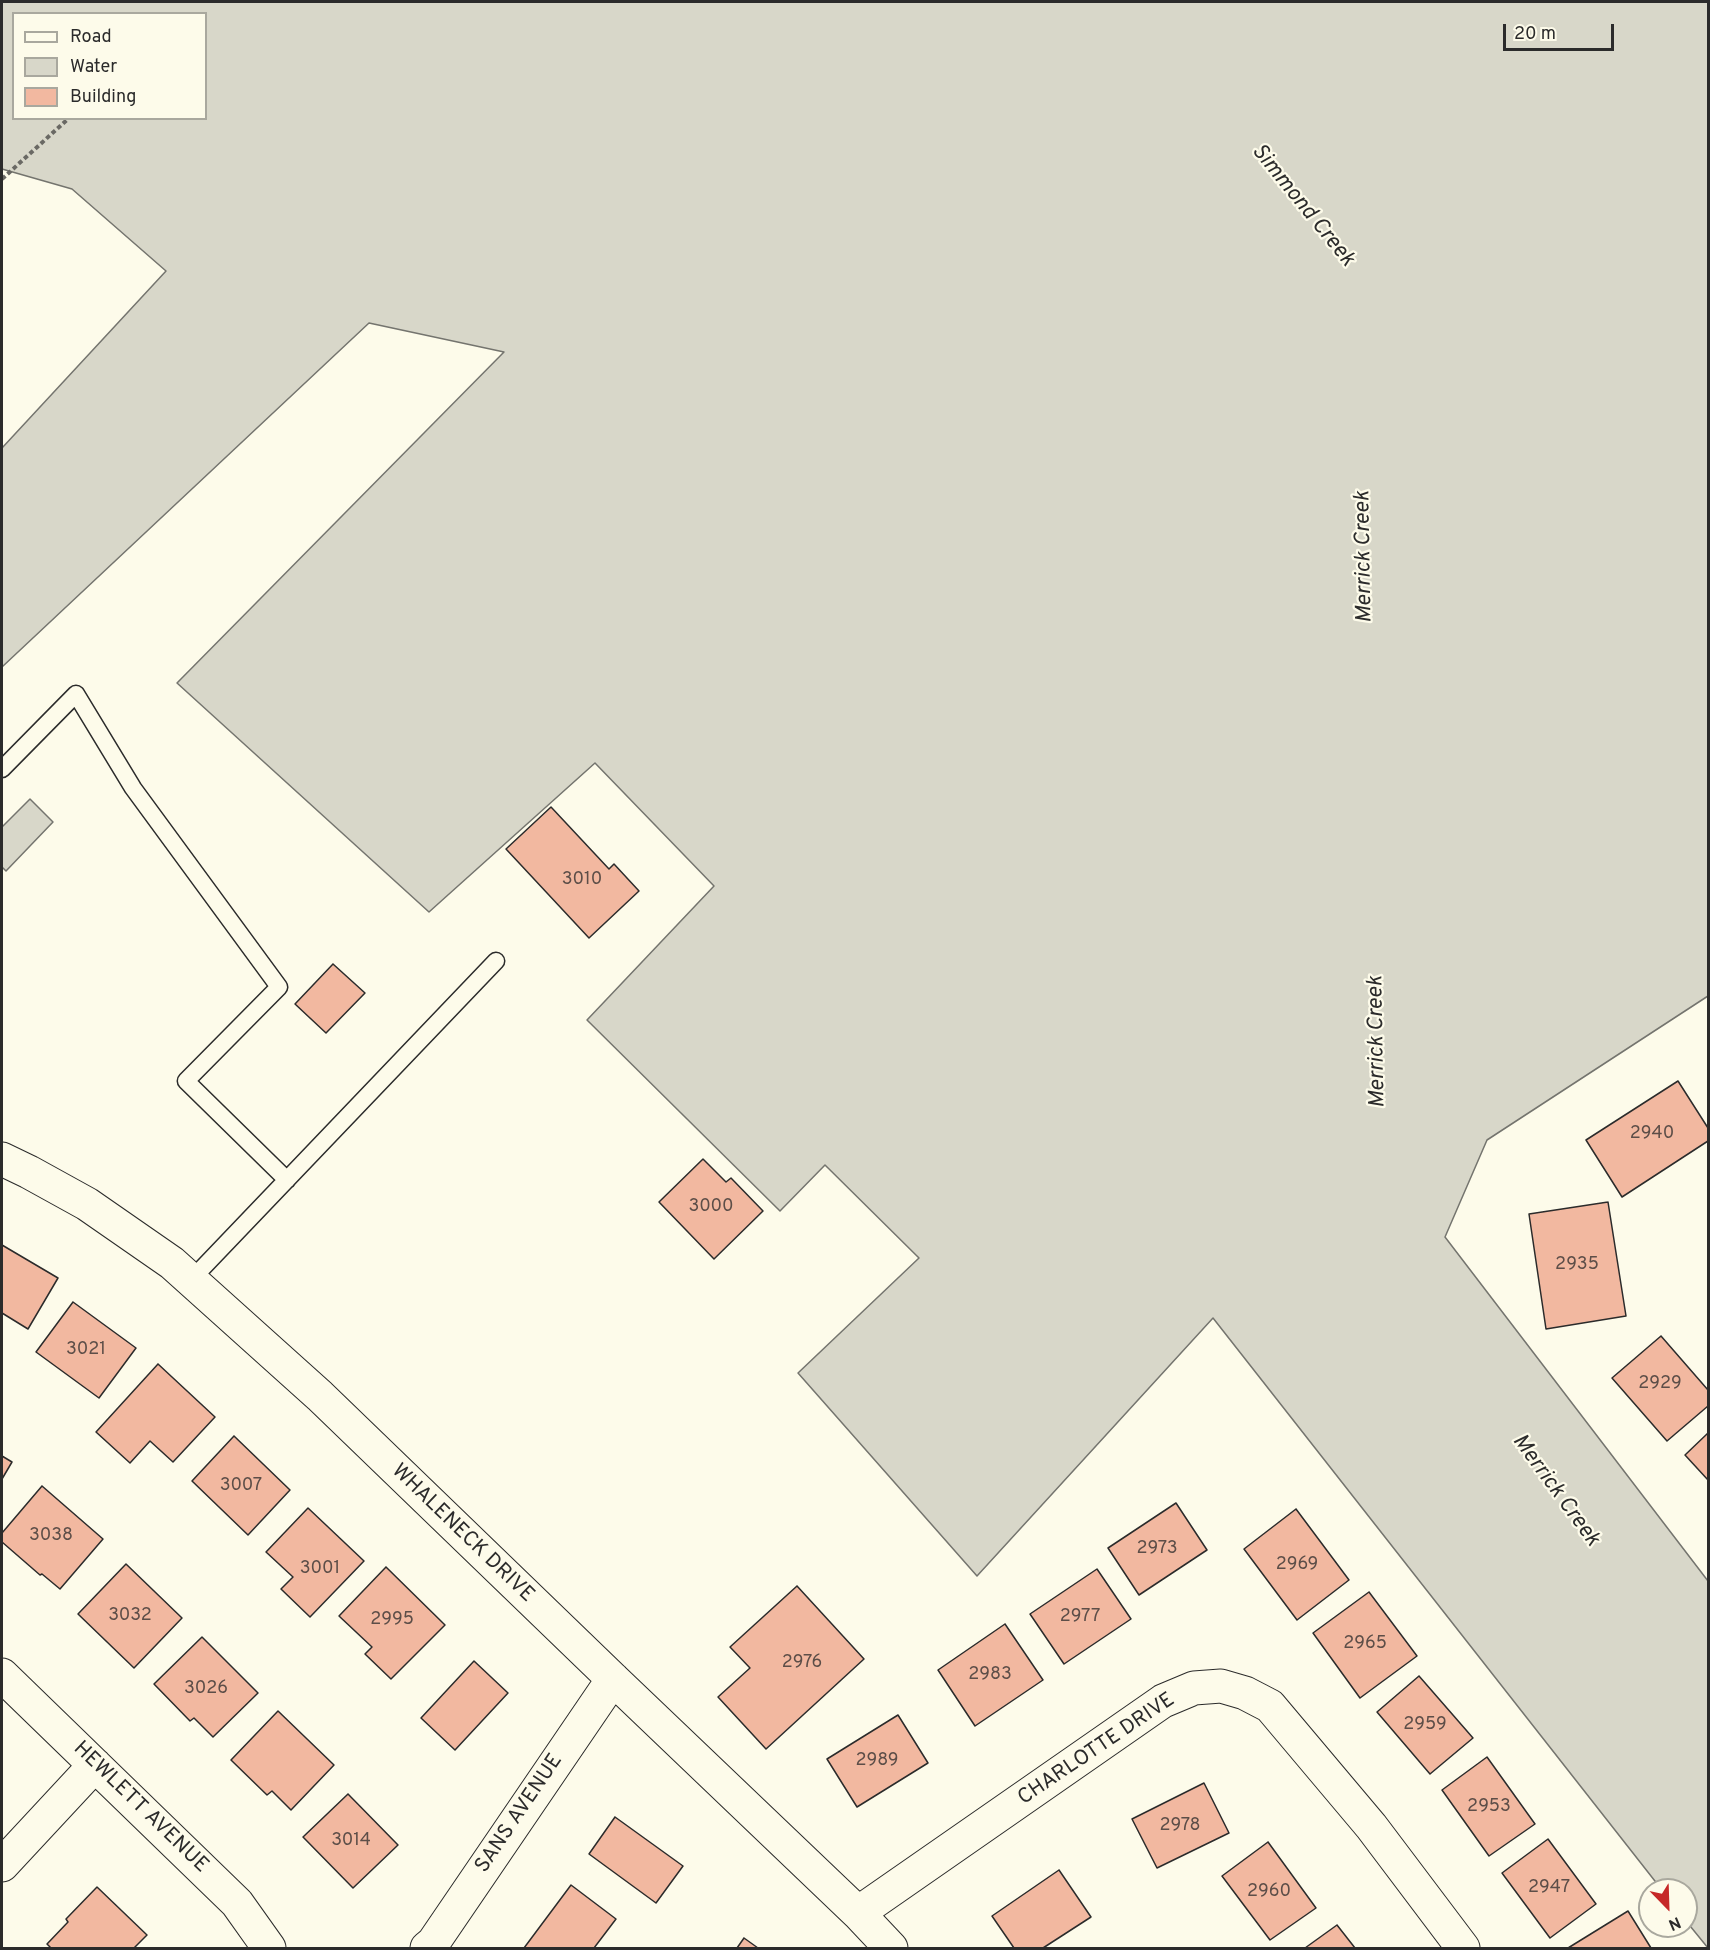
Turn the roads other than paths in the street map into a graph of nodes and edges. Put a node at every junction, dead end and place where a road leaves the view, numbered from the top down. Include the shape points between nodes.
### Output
1 (2, 769) edge
2 (496, 961) dead end
3 (2, 1159) edge
4 (287, 1180) junction
5 (191, 1280) junction
6 (2, 1676) edge
7 (613, 1679) junction
8 (95, 1765) junction
9 (2, 1865) edge
10 (858, 1913) junction
11 (269, 1948) edge
12 (427, 1948) edge
13 (891, 1948) edge
14 (1463, 1948) edge

1 - 4 lane via 76,694 133,789 279,987 186,1081
2 - 4 lane
3 - 5 street, WHALENECK DRIVE via 87,1204
4 - 5 lane
5 - 7 street, WHALENECK DRIVE via 320,1396
6 - 8 street, HEWLETT AVENUE
7 - 10 street, WHALENECK DRIVE
7 - 12 street, SANS AVENUE
8 - 9 street
8 - 11 street, HEWLETT AVENUE via 237,1903
10 - 13 street, WHALENECK DRIVE
10 - 14 street, CHARLOTTE DRIVE via 1162,1701 1194,1688 1221,1686 1245,1692 1270,1706 1371,1826

